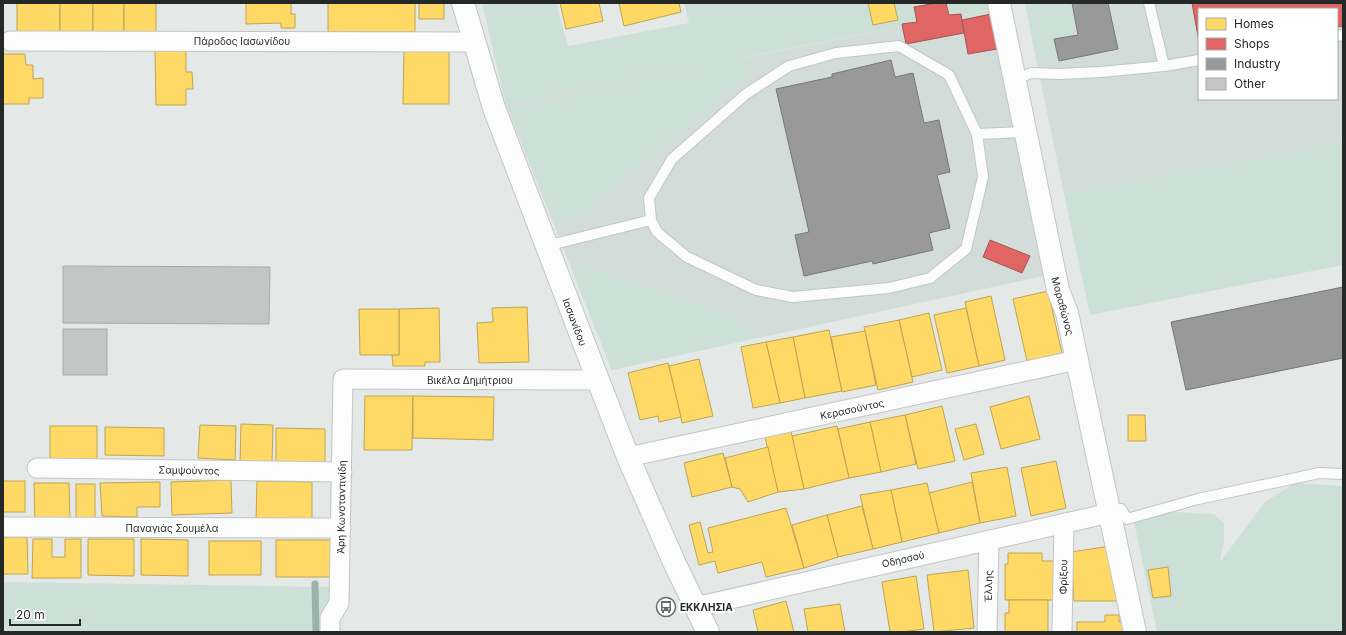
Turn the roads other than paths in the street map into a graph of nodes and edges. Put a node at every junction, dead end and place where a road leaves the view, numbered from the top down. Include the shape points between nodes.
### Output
1 (463, 3) edge
2 (999, 3) edge
3 (1148, 3) edge
4 (10, 40) dead end
5 (474, 42) junction
6 (1198, 60) edge
7 (1164, 66) junction
8 (1014, 80) junction
9 (1026, 132) junction
10 (977, 134) junction
11 (651, 220) junction
12 (546, 246) junction
13 (1077, 360) junction
14 (343, 379) joint
15 (598, 380) junction
16 (628, 457) junction
17 (37, 468) dead end
18 (342, 472) junction
19 (1343, 474) edge
20 (1110, 513) junction
21 (1064, 523) junction
22 (3, 527) edge
23 (341, 528) junction
24 (988, 540) junction
25 (695, 607) junction
26 (330, 632) edge
27 (708, 632) edge
28 (986, 632) edge
29 (1062, 632) edge
30 (1135, 632) edge

1 - 5 street, Ιασωνίδου
2 - 8 street, Μαραθώνος
3 - 7 lane
4 - 5 street, Πάροδος Ιασωνίδου
5 - 12 street, Ιασωνίδου via 494,108
6 - 7 lane
7 - 8 lane via 1086,73 1031,73
8 - 9 street, Μαραθώνος
9 - 10 lane
9 - 13 street, Μαραθώνος via 1058,290 1067,313
10 - 11 lane via 949,75 899,46 836,53 789,66 746,94 672,160 649,198
10 - 11 lane via 983,177 966,249 930,278 889,288 793,297 756,290 687,257 657,232
11 - 12 lane
12 - 15 street, Ιασωνίδου
13 - 16 street, Κερασούντος
13 - 20 street, Μαραθώνος
14 - 15 street, Βικέλα Δημήτριου
14 - 18 street, Άρη Κωνσταντινίδη
15 - 16 street, Ιασωνίδου
16 - 25 street, Ιασωνίδου
17 - 18 street, Σαμψούντος
18 - 23 street, Άρη Κωνσταντινίδη
19 - 20 lane via 1319,473 1198,499 1127,519 1121,509
20 - 21 street, Οδησσού
20 - 30 street, Μαραθώνος
21 - 24 street, Οδησσού
21 - 29 street, Φρίξου
22 - 23 street, Παναγιάς Σουμέλα
23 - 26 street, Άρη Κωνσταντινίδη via 339,603 330,618
24 - 25 street, Οδησσού
24 - 28 street, Έλλης
25 - 27 street, Ιασωνίδου

